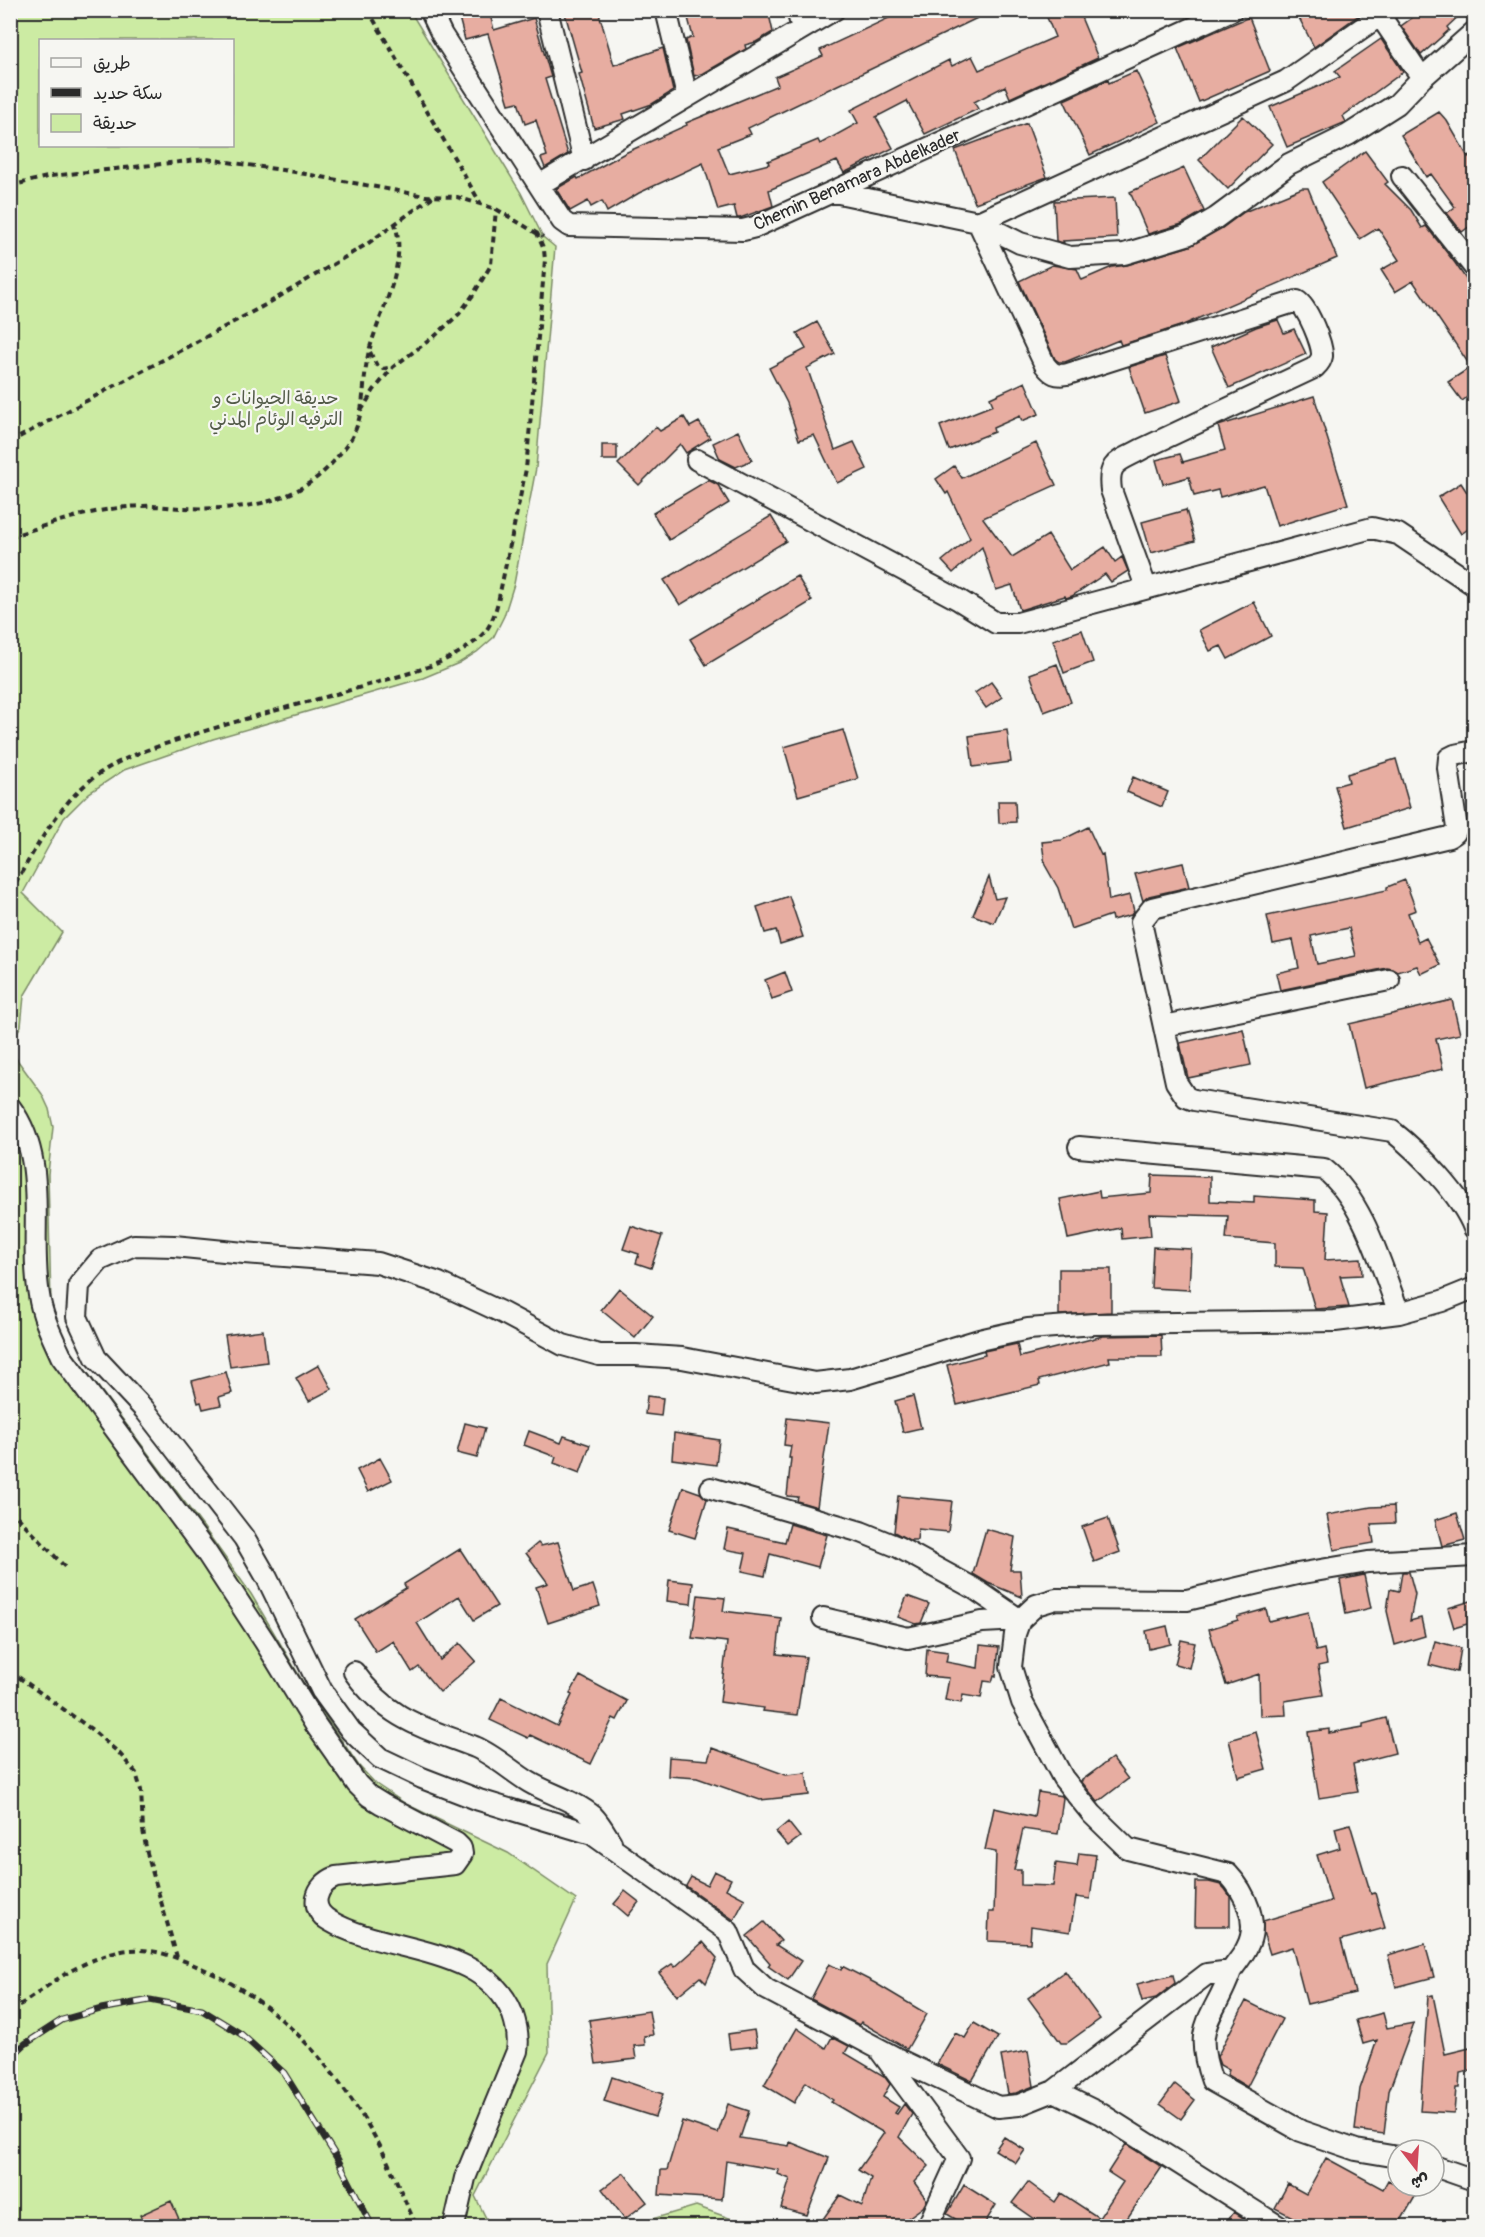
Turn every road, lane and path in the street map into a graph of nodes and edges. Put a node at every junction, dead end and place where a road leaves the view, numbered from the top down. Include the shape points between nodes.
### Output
1 (368, 10) edge
2 (430, 10) edge
3 (548, 10) edge
4 (666, 10) edge
5 (834, 10) edge
6 (1232, 10) edge
7 (1385, 14) edge
8 (800, 20) edge
9 (1474, 32) edge
10 (1422, 78) junction
11 (687, 96) junction
12 (584, 160) junction
13 (1402, 177) dead end
14 (539, 185) junction
15 (10, 186) edge
16 (834, 192) junction
17 (436, 195) junction
18 (482, 204) junction
19 (496, 209) junction
20 (978, 222) junction
21 (395, 224) junction
22 (537, 233) junction
23 (543, 237) dead end
24 (1474, 267) edge
25 (369, 351) junction
26 (393, 367) junction
27 (359, 415) junction
28 (10, 442) edge
29 (697, 460) dead end
30 (10, 537) edge
31 (1474, 585) edge
32 (1146, 587) junction
33 (1474, 751) edge
34 (10, 892) edge
35 (1389, 980) dead end
36 (1164, 1026) junction
37 (10, 1107) edge
38 (1078, 1147) dead end
39 (1474, 1228) edge
40 (1474, 1288) edge
41 (1399, 1313) junction
42 (711, 1488) dead end
43 (10, 1509) edge
44 (1474, 1556) edge
45 (66, 1568) dead end
46 (823, 1618) dead end
47 (1020, 1620) junction
48 (10, 1671) edge
49 (354, 1672) dead end
50 (616, 1849) junction
51 (177, 1958) junction
52 (1231, 1971) junction
53 (10, 2010) edge
54 (879, 2049) junction
55 (1054, 2091) junction
56 (1386, 2155) edge
57 (1446, 2170) edge
58 (1474, 2180) edge
59 (417, 2226) edge
60 (454, 2226) edge
61 (928, 2226) edge
62 (1278, 2226) edge

1 - 18 path
2 - 14 street, Chemin Benamara Abdelkader via 442,35
3 - 12 street
4 - 11 street
5 - 8 street
6 - 16 street, Chemin Benamara Abdelkader
7 - 10 street
7 - 20 street via 1286,81
8 - 11 street
9 - 10 street
10 - 20 street via 1397,104 1348,135 1289,164 1187,235 1124,254 1070,257 1020,243
11 - 12 street
12 - 14 street
13 - 24 street
14 - 16 street, Chemin Benamara Abdelkader via 569,226 743,230
15 - 17 path via 51,176 207,159
16 - 20 street
17 - 18 path via 457,196
17 - 21 path
18 - 19 path
19 - 22 path
19 - 26 path via 491,265 484,277 459,314
20 - 32 street via 1045,365 1059,376 1297,301 1304,306 1322,356 1314,368 1114,464 1109,475 1111,490
21 - 25 path via 399,247 386,306
21 - 28 path via 267,304
22 - 23 path
22 - 34 path via 545,260 526,469 498,602 485,633 471,645 420,670 210,730 121,761 86,784 63,807
25 - 26 path via 382,369
25 - 27 path
26 - 27 path
27 - 30 path via 352,438 322,474 290,495 246,506 142,506 88,514
29 - 32 street via 996,623 1040,619
31 - 32 street via 1398,534 1372,528
33 - 36 street via 1449,758 1457,828 1449,837 1152,908 1141,922
35 - 36 street
36 - 39 street via 1176,1082 1186,1096 1392,1131 1416,1150 1456,1197
37 - 60 street via 31,1149 38,1294 61,1356 206,1552 315,1725 357,1784 375,1800 461,1848 462,1854 455,1864 336,1877 323,1884 316,1899 323,1916 347,1930 456,1961 477,1973 509,2006 518,2034 517,2051 465,2178
38 - 41 street via 1324,1169 1360,1215
40 - 41 street
41 - 50 street via 1335,1321 1095,1324 1028,1329 850,1379 815,1383 682,1358 599,1355 563,1346 439,1283 378,1263 174,1245 134,1245 100,1260 79,1285 77,1317 96,1358 144,1409 244,1538 322,1691 351,1731 380,1758 422,1778 479,1800 592,1834
42 - 47 street via 880,1540 975,1589
43 - 45 path
44 - 47 street via 1368,1562 1296,1574 1187,1600 1056,1599 1036,1605
46 - 47 street via 908,1638 982,1622
47 - 52 street via 1011,1667 1022,1702 1063,1778 1092,1814 1128,1849 1227,1874 1239,1886 1253,1927 1248,1946
48 - 51 path via 91,1729 136,1773 147,1853
49 - 50 street via 368,1693 391,1712 442,1737 477,1748 529,1782 582,1808 595,1818
50 - 54 street via 728,1931 744,1969 766,1989
51 - 53 path via 151,1951 122,1951 74,1969
51 - 59 path via 242,1989 303,2039 372,2132
52 - 55 street via 1207,1974
52 - 56 street via 1209,2015 1203,2040 1212,2081 1301,2131 1356,2150
54 - 55 street via 998,2108 1019,2105
54 - 61 street via 959,2158
55 - 62 street via 1101,2114
57 - 58 street

